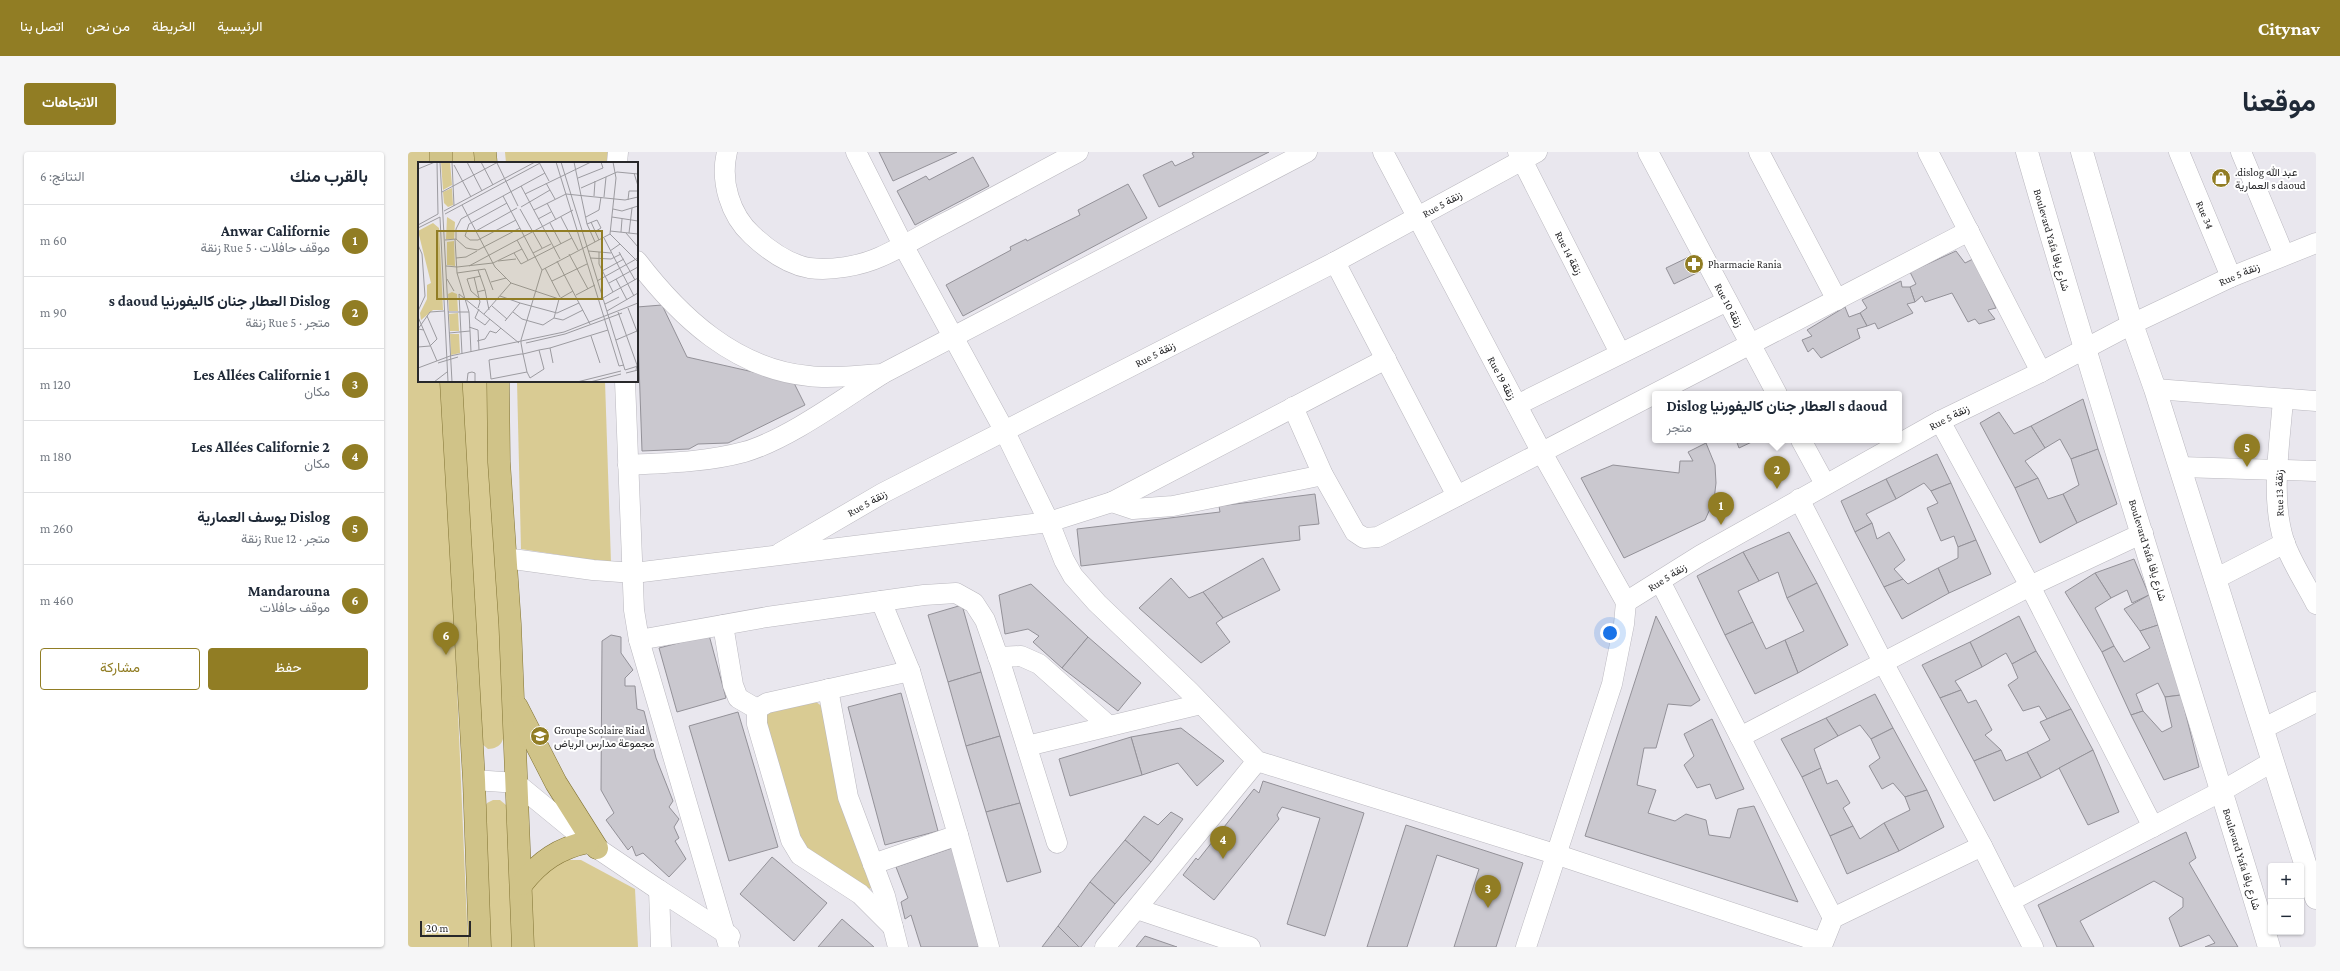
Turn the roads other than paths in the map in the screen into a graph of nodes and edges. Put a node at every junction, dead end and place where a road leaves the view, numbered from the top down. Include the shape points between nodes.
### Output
1 (618, 152) edge
2 (727, 152) edge
3 (856, 152) edge
4 (1078, 152) edge
5 (1307, 152) edge
6 (1383, 152) edge
7 (1648, 152) edge
8 (1759, 152) edge
9 (1928, 152) edge
10 (2027, 152) edge
11 (2082, 152) edge
12 (2179, 152) edge
13 (1526, 155) edge
14 (2247, 155) edge
15 (617, 162) edge
16 (1416, 218) junction
17 (1969, 232) junction
18 (2316, 243) edge
19 (904, 245) junction
20 (2284, 255) junction
21 (638, 262) edge
22 (1335, 262) junction
23 (2231, 277) junction
24 (1837, 300) junction
25 (1727, 301) junction
26 (2132, 324) junction
27 (955, 337) junction
28 (1750, 344) junction
29 (2084, 350) junction
30 (1620, 353) junction
31 (1386, 359) junction
32 (2042, 372) junction
33 (882, 374) junction
34 (451, 382) edge
35 (498, 382) edge
36 (625, 382) edge
37 (2155, 389) junction
38 (1658, 391) edge
39 (1775, 391) edge
40 (1652, 394) edge
41 (2283, 399) junction
42 (2316, 401) edge
43 (1517, 405) junction
44 (1293, 407) junction
45 (1940, 421) junction
46 (1004, 430) junction
47 (1902, 442) edge
48 (1804, 443) edge
49 (1900, 443) edge
50 (1541, 451) junction
51 (628, 465) junction
52 (2180, 466) junction
53 (2278, 469) junction
54 (2316, 471) edge
55 (1323, 475) junction
56 (1825, 484) junction
57 (1457, 496) junction
58 (1799, 499) junction
59 (1112, 502) junction
60 (1049, 522) junction
61 (2143, 533) junction
62 (2284, 543) junction
63 (773, 557) junction
64 (506, 558) junction
65 (634, 573) junction
66 (2215, 578) junction
67 (1660, 581) junction
68 (2030, 586) junction
69 (881, 601) junction
70 (1626, 602) junction
71 (2316, 604) edge
72 (723, 625) junction
73 (639, 640) junction
74 (998, 657) junction
75 (1884, 664) junction
76 (910, 671) junction
77 (828, 689) junction
78 (513, 699) junction
79 (2316, 702) edge
80 (1202, 704) junction
81 (757, 709) junction
82 (1109, 726) junction
83 (2262, 729) junction
84 (1740, 738) junction
85 (1027, 746) junction
86 (1257, 761) junction
87 (2272, 762) junction
88 (474, 780) junction
89 (516, 783) junction
90 (2222, 791) junction
91 (2153, 827) junction
92 (958, 835) junction
93 (1057, 843) dead end
94 (593, 845) junction
95 (1982, 846) junction
96 (2309, 852) edge
97 (1558, 855) junction
98 (873, 864) junction
99 (522, 884) junction
100 (659, 890) junction
101 (2316, 898) edge
102 (2010, 901) junction
103 (1137, 910) junction
104 (1833, 918) junction
105 (893, 927) junction
106 (727, 939) edge
107 (1822, 945) edge
108 (480, 947) edge
109 (524, 947) edge
110 (661, 947) edge
111 (743, 947) edge
112 (898, 947) edge
113 (989, 947) edge
114 (1105, 947) edge
115 (1250, 947) edge
116 (1526, 947) edge
117 (2033, 947) edge
118 (2269, 947) edge

1 - 15 street
2 - 19 street via 726,185 731,207 748,232 775,254 808,268 826,269 879,258
3 - 19 street
4 - 19 street
5 - 27 street
6 - 16 street, Rue 19 زنقة
7 - 25 street, Rue 10 زنقة
8 - 24 street
9 - 17 street
10 - 29 street, Boulevard Yafa شارع يافا
11 - 26 street
12 - 23 street, Rue 34
13 - 16 street, Rue 5 زنقة
13 - 30 street, Rue 14 زنقة
14 - 20 street
16 - 22 street, Rue 5 زنقة
16 - 43 street, Rue 19 زنقة
17 - 24 street
17 - 32 street
18 - 20 street, Rue 5 زنقة
19 - 27 street
20 - 23 street, Rue 5 زنقة
21 - 33 street via 653,282 695,325 717,343 745,357 809,376
22 - 31 street
22 - 46 street, Rue 5 زنقة
23 - 26 street, Rue 5 زنقة
24 - 28 street
25 - 28 street, Rue 10 زنقة
25 - 30 street
26 - 29 street, Rue 5 زنقة
26 - 37 street
27 - 33 street
27 - 46 street
28 - 38 street
28 - 39 street, Rue 10 زنقة
29 - 32 street, Rue 5 زنقة
29 - 61 street, Boulevard Yafa شارع يافا
30 - 43 street
31 - 44 street
31 - 57 street
32 - 45 street, Rue 5 زنقة
33 - 51 street via 768,443 744,452 716,458
34 - 88 main road
35 - 64 main road via 499,462
36 - 51 street
37 - 41 street
37 - 52 street
40 - 50 street
41 - 42 street
41 - 53 street, Rue 13 زنقة
43 - 50 street, Rue 19 زنقة
44 - 55 street
44 - 59 street
45 - 47 street, Rue 5 زنقة
45 - 68 street
46 - 60 street
46 - 63 street, Rue 5 زنقة via 883,493
48 - 56 street
49 - 56 street, Rue 5 زنقة
50 - 57 street
50 - 70 street, Rue 19 زنقة
51 - 65 street
52 - 53 street
52 - 66 street
53 - 54 street
53 - 62 street, Rue 13 زنقة via 2278,519
55 - 57 street via 1355,532 1364,538 1378,537
55 - 59 street via 1173,506 1133,509
56 - 58 street, Rue 5 زنقة
58 - 67 street, Rue 5 زنقة
58 - 75 street
59 - 60 street
60 - 63 street
60 - 80 street via 1073,576 1097,603
61 - 68 street
61 - 90 street, Boulevard Yafa شارع يافا
62 - 66 street
62 - 71 street, Rue 13 زنقة
63 - 65 street
64 - 65 street
64 - 78 main road
65 - 73 street via 634,610
66 - 83 street
67 - 70 street, Rue 5 زنقة
67 - 84 street
68 - 75 street
68 - 91 street
69 - 72 street
69 - 74 street via 956,593 974,603 985,620
69 - 76 street
70 - 97 street via 1612,684
72 - 73 street
72 - 81 street via 733,686 738,698
73 - 106 street
74 - 82 street via 1021,656 1039,664
74 - 85 street
75 - 84 street
75 - 95 street
76 - 77 street
76 - 92 street
77 - 81 street via 767,703
77 - 98 street via 848,797
78 - 89 main road
78 - 94 main road via 556,783
79 - 83 street
80 - 82 street
80 - 86 street
81 - 105 street via 757,724 791,840 800,855 860,894
82 - 85 street
83 - 87 street
84 - 104 street
85 - 93 street
86 - 97 street
86 - 103 street
87 - 90 street
87 - 96 street
88 - 89 street
88 - 108 main road
89 - 94 street
89 - 99 main road
90 - 91 street
90 - 118 street, Boulevard Yafa شارع يافا
91 - 102 street
92 - 98 street
92 - 113 street
94 - 99 main road via 557,852 532,871
94 - 100 street
95 - 102 street
95 - 104 street
96 - 101 street
97 - 107 street
97 - 116 street
98 - 105 street
99 - 109 main road
100 - 106 street
100 - 110 street
102 - 117 street
103 - 114 street
103 - 115 street
104 - 107 street
105 - 112 street
106 - 111 street

